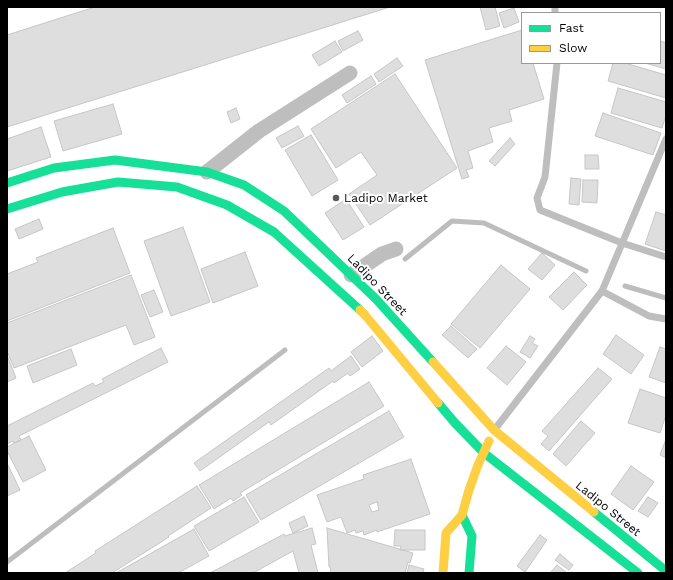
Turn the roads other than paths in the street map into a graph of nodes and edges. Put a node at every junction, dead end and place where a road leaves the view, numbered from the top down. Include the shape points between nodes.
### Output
1 (557, 64) edge
2 (350, 73) dead end
3 (666, 139) edge
4 (207, 172) junction
5 (7, 183) edge
6 (7, 209) edge
7 (622, 243) junction
8 (396, 249) dead end
9 (666, 257) edge
10 (351, 275) junction
11 (602, 291) junction
12 (666, 319) edge
13 (494, 430) junction
14 (484, 453) junction
15 (462, 515) junction
16 (666, 572) edge
17 (443, 573) edge
18 (469, 573) edge
19 (638, 573) edge

1 - 7 lane via 545,178 537,198 540,210
2 - 4 street via 259,131
3 - 7 lane
4 - 5 main road, Ladipo Street via 115,160 54,168
4 - 10 main road, Ladipo Street via 244,185 284,211
6 - 14 main road via 62,192 118,182 177,187 227,205 274,232 365,316 455,423
7 - 9 lane
7 - 11 lane
8 - 10 street via 382,254
10 - 13 main road, Ladipo Street
11 - 12 lane via 649,316
11 - 13 lane
13 - 14 main road
13 - 16 main road, Ladipo Street
14 - 15 main road
14 - 19 main road
15 - 17 main road via 446,533
15 - 18 main road via 472,536

